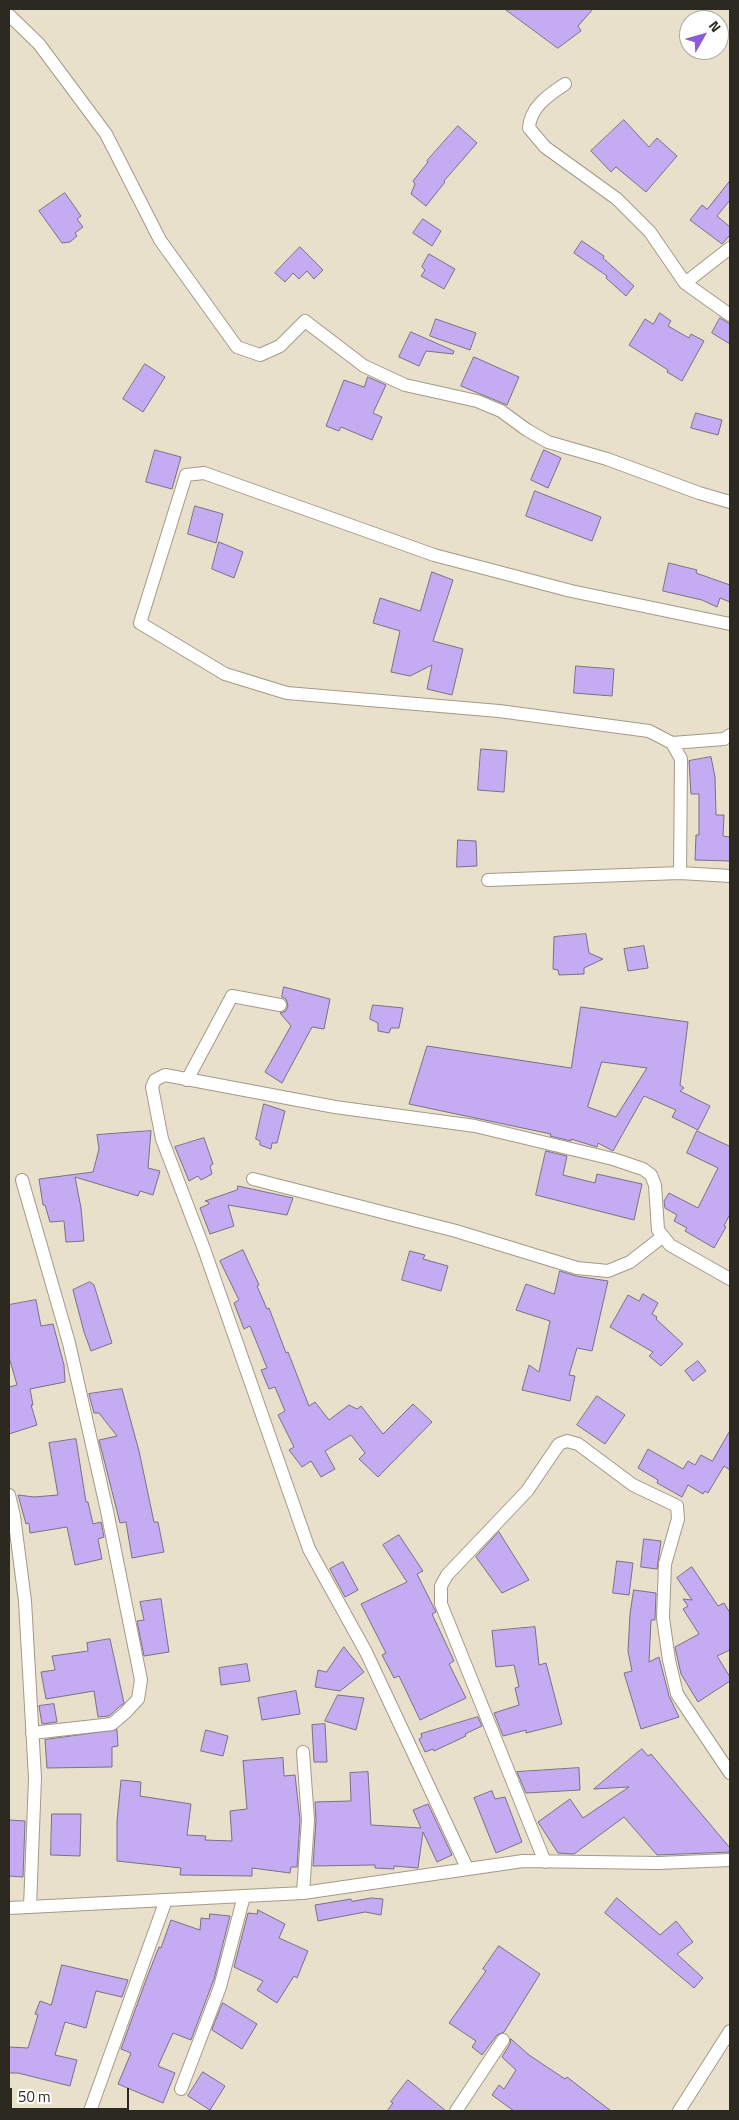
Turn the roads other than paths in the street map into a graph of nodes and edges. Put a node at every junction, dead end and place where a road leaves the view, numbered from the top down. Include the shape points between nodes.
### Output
1 (9, 15) edge
2 (565, 84) dead end
3 (730, 248) edge
4 (685, 283) junction
5 (730, 315) edge
6 (730, 502) edge
7 (730, 624) edge
8 (730, 735) edge
9 (672, 743) junction
10 (680, 873) junction
11 (730, 876) edge
12 (488, 880) dead end
13 (280, 1005) dead end
14 (187, 1080) junction
15 (252, 1179) dead end
16 (22, 1180) dead end
17 (662, 1237) junction
18 (730, 1279) edge
19 (9, 1495) edge
20 (32, 1733) junction
21 (303, 1752) dead end
22 (730, 1773) edge
23 (730, 1860) edge
24 (545, 1862) junction
25 (467, 1868) junction
26 (303, 1893) junction
27 (244, 1896) junction
28 (166, 1900) junction
29 (30, 1907) junction
30 (9, 1908) edge
31 (730, 2031) edge
32 (504, 2040) dead end
33 (181, 2089) dead end
34 (90, 2111) edge
35 (456, 2111) edge
36 (678, 2111) edge

1 - 6 street via 39,44 106,134 160,240 237,346 260,355 280,346 305,321 364,366 405,385 477,401 502,411 548,442
2 - 4 street via 545,98 530,118 529,128 545,148 617,198 650,232
3 - 4 street
4 - 5 street
7 - 9 street via 571,591 434,555 204,473 186,475 140,623 224,674 287,693 499,711 630,728 649,731
8 - 9 street via 724,739
9 - 10 street via 681,759
10 - 11 street
10 - 12 street
13 - 14 street via 232,996
14 - 17 street via 335,1107 475,1126 614,1159 651,1175 655,1185 658,1230
14 - 25 street via 165,1075 155,1080 152,1087 162,1139 309,1549 366,1652
15 - 17 street via 456,1231 577,1268 608,1271 630,1262
16 - 20 street via 69,1343 141,1680 138,1699 112,1724
17 - 18 street via 670,1245
19 - 20 street via 26,1601
20 - 29 street via 35,1778
21 - 26 street via 308,1820
22 - 24 street via 677,1694 669,1660 663,1618 665,1564 678,1519 678,1506 633,1485 578,1444 567,1441 559,1444 526,1491 440,1586 441,1604
23 - 24 street
24 - 25 street via 523,1861
25 - 26 street
26 - 27 street
27 - 28 street
27 - 33 street via 220,1987
28 - 29 street
28 - 34 street
29 - 30 street
31 - 36 street
32 - 35 street

